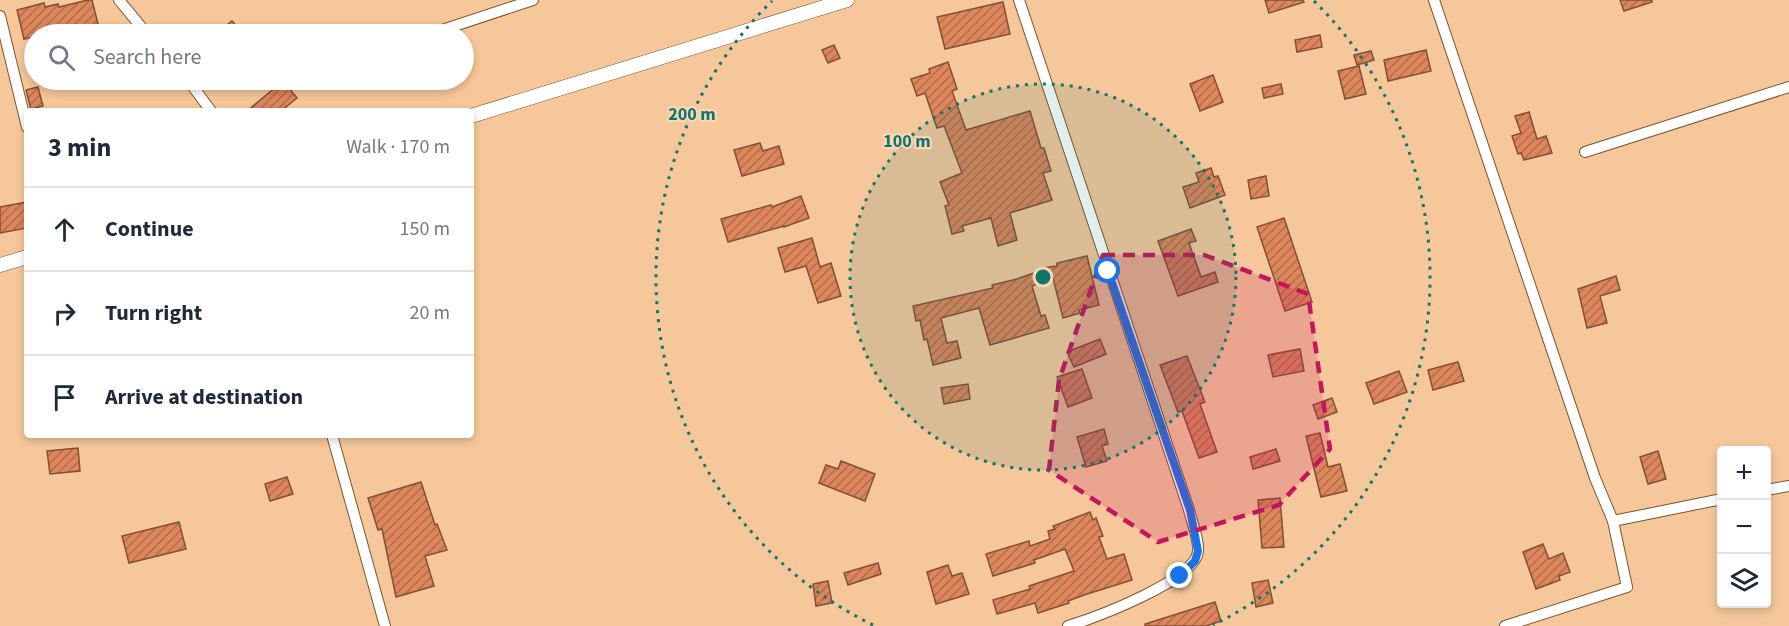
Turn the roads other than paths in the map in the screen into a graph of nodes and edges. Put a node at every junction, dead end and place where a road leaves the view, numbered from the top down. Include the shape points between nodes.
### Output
1 (119, 0) edge
2 (533, 0) edge
3 (847, 0) edge
4 (1019, 0) edge
5 (1434, 0) edge
6 (0, 16) edge
7 (139, 24) edge
8 (460, 24) edge
9 (1789, 87) edge
10 (195, 90) edge
11 (209, 108) edge
12 (24, 115) edge
13 (474, 115) edge
14 (1585, 152) dead end
15 (24, 258) edge
16 (0, 266) edge
17 (333, 438) edge
18 (1789, 486) edge
19 (1771, 489) edge
20 (1717, 500) edge
21 (1613, 521) junction
22 (1102, 621) edge
23 (385, 626) edge
24 (1068, 626) edge
25 (1505, 626) edge

1 - 7 street
2 - 8 street
3 - 13 street
4 - 22 street via 1190,510 1198,551 1195,561 1180,576
5 - 21 street via 1595,478
6 - 12 street
9 - 14 street
10 - 11 street
15 - 16 street
17 - 23 street
18 - 19 street
20 - 21 street
21 - 25 street via 1627,587
22 - 24 street

